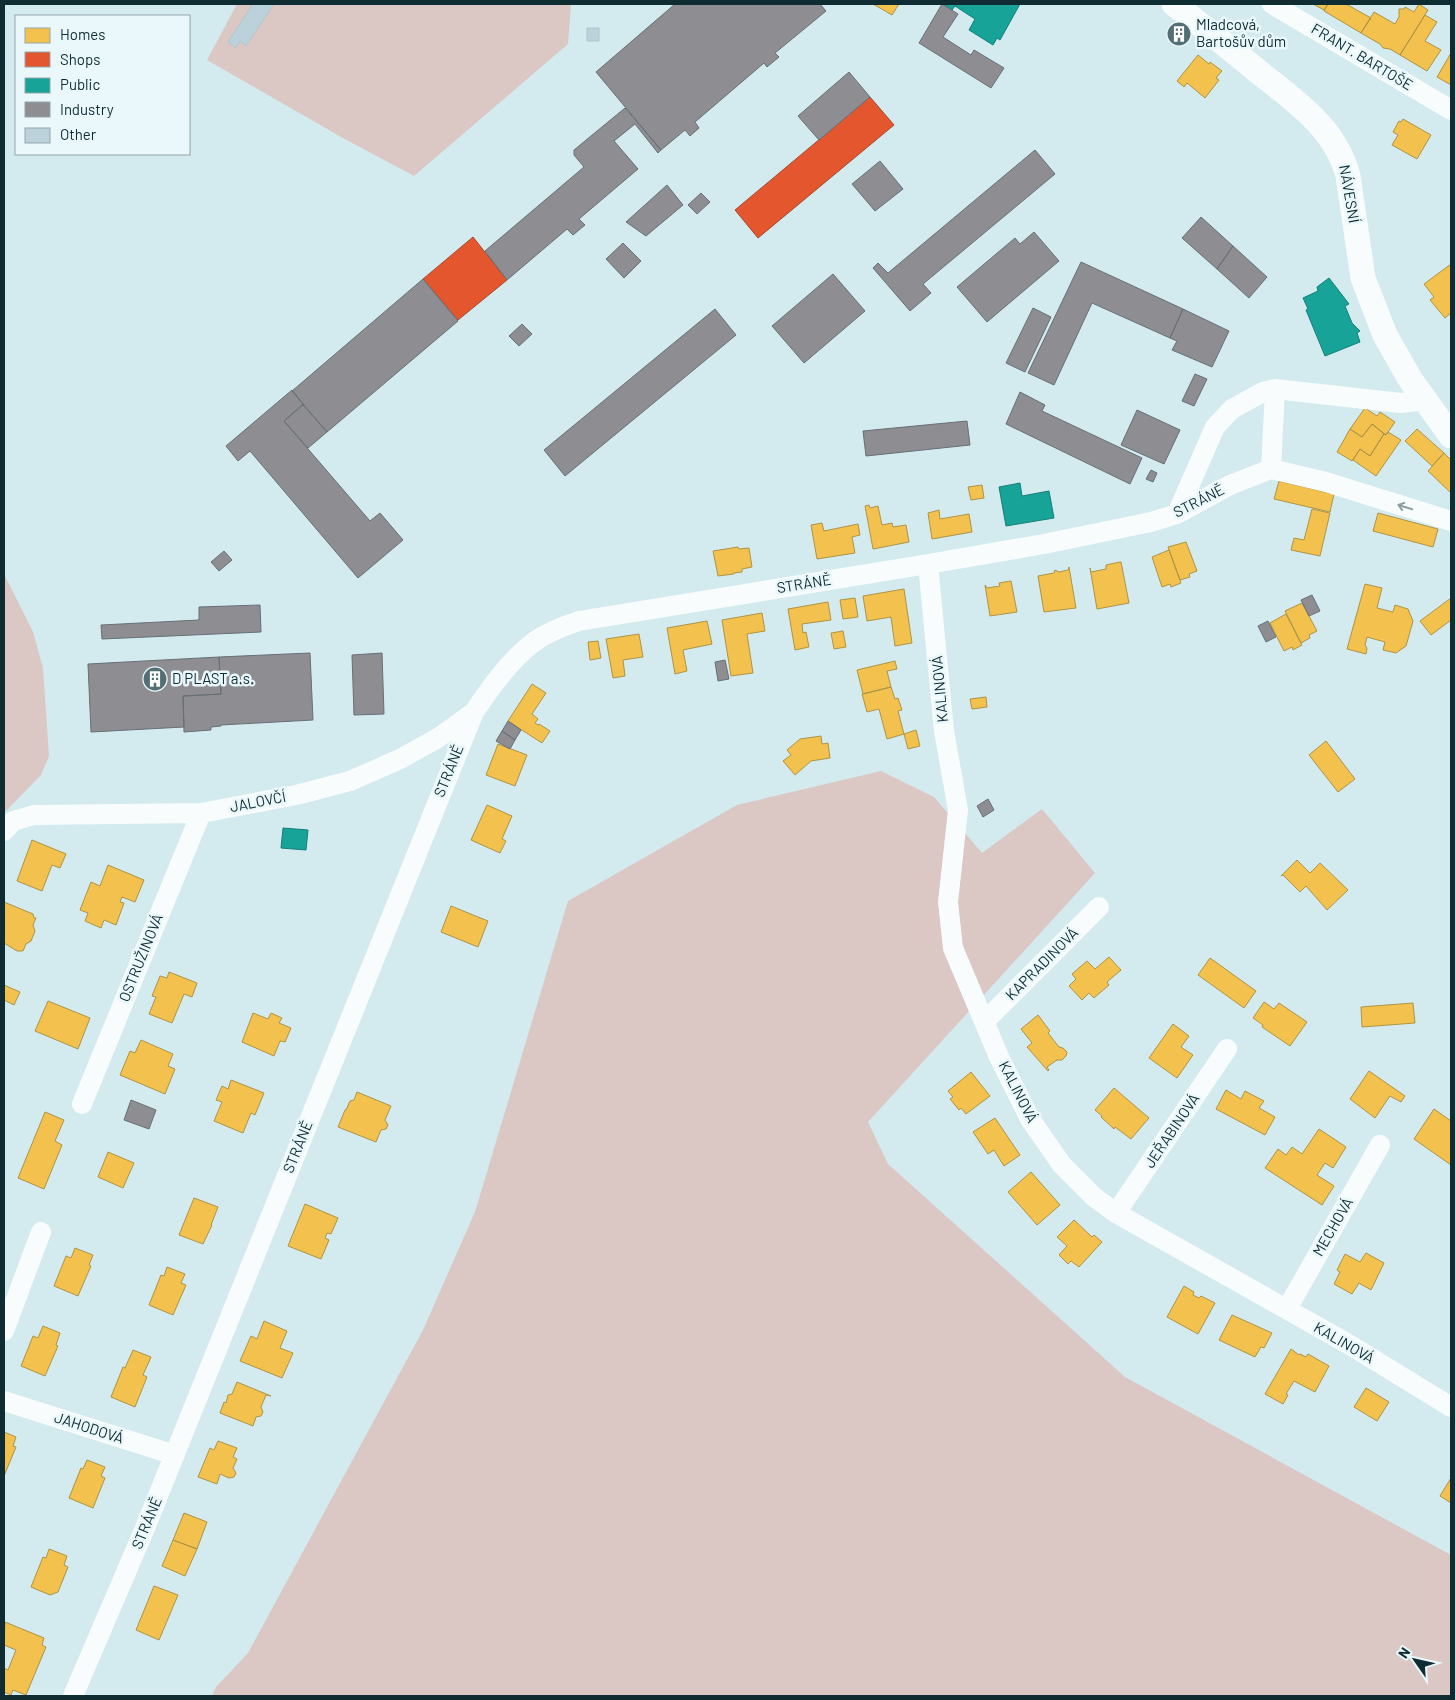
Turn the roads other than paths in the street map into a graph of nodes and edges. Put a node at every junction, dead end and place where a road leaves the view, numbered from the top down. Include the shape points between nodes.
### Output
1 (1174, 4) edge
2 (1272, 4) edge
3 (1451, 110) edge
4 (1276, 389) junction
5 (1424, 400) junction
6 (1451, 436) edge
7 (1271, 469) junction
8 (1177, 514) junction
9 (1451, 521) edge
10 (928, 564) junction
11 (474, 712) junction
12 (201, 813) junction
13 (4, 831) edge
14 (1099, 907) dead end
15 (985, 1021) junction
16 (1227, 1048) dead end
17 (82, 1104) dead end
18 (1380, 1145) dead end
19 (1116, 1213) junction
20 (41, 1232) dead end
21 (1287, 1309) junction
22 (4, 1332) edge
23 (4, 1401) edge
24 (1450, 1403) edge
25 (175, 1455) junction
26 (73, 1696) edge

1 - 5 street, NÁVESNÍ via 1302,107 1336,145 1348,176 1363,278 1385,335
2 - 3 street, FRANT. BARTOŠE
4 - 5 street via 1402,403
4 - 7 street
4 - 8 street via 1232,409 1215,427
5 - 6 street, NÁVESNÍ
7 - 8 street, STRÁNĚ via 1230,485
9 -> 7 street via 1326,482
8 - 10 street, STRÁNĚ via 1054,542
10 - 11 street, STRÁNĚ via 579,620 534,642 507,668
10 - 15 street, KALINOVÁ via 944,731 958,810 948,902 953,948
11 - 12 street, JALOVČÍ via 408,755 350,780 296,795
11 - 25 street, STRÁNĚ
12 - 13 street, JALOVČÍ via 34,815 13,820
12 - 17 street, OSTRUŽINOVÁ
14 - 15 street, KAPRADINOVÁ
15 - 19 street, KALINOVÁ via 1030,1119 1062,1165 1094,1197
16 - 19 street, JEŘABINOVÁ
18 - 21 street, MECHOVÁ
19 - 21 street, KALINOVÁ
20 - 22 street
21 - 24 street, KALINOVÁ
23 - 25 street, JAHODOVÁ
25 - 26 street, STRÁNĚ

